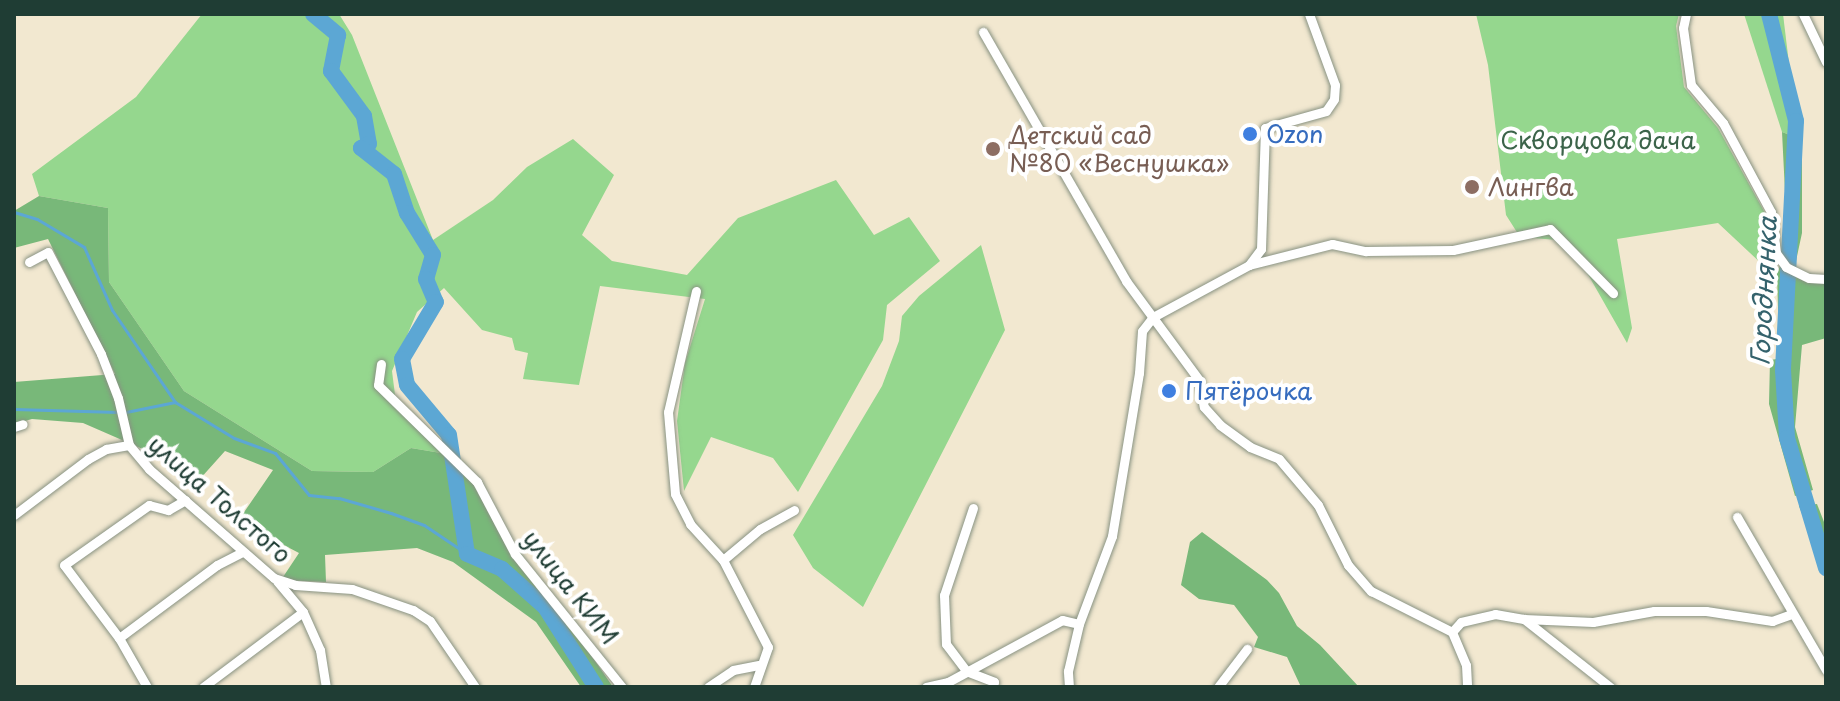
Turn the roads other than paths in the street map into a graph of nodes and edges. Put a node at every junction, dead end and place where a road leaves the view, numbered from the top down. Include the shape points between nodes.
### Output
1 (1309, 14) edge
2 (1686, 14) edge
3 (1803, 14) edge
4 (983, 32) dead end
5 (1826, 62) edge
6 (29, 262) dead end
7 (1249, 265) junction
8 (1826, 279) edge
9 (696, 291) dead end
10 (1613, 293) dead end
11 (1153, 317) junction
12 (381, 364) dead end
13 (129, 445) junction
14 (185, 500) junction
15 (973, 508) dead end
16 (794, 510) dead end
17 (14, 515) edge
18 (1737, 517) dead end
19 (243, 552) junction
20 (723, 560) junction
21 (274, 578) junction
22 (303, 612) junction
23 (1791, 614) junction
24 (1524, 619) junction
25 (1079, 624) junction
26 (1452, 632) junction
27 (119, 638) junction
28 (1247, 649) dead end
29 (759, 665) junction
30 (1826, 670) edge
31 (966, 671) junction
32 (147, 687) edge
33 (203, 687) edge
34 (326, 687) edge
35 (475, 687) edge
36 (622, 687) edge
37 (708, 687) edge
38 (754, 687) edge
39 (926, 687) edge
40 (993, 687) edge
41 (1069, 687) edge
42 (1218, 687) edge
43 (1467, 687) edge
44 (1610, 687) edge

1 - 7 street via 1335,85 1334,99 1326,111 1265,128 1261,249
2 - 8 street via 1691,85 1723,123 1771,212 1776,253 1786,267
3 - 5 street
4 - 11 street via 1096,232
6 - 13 street, улица Толстого via 48,252 101,354
7 - 10 street via 1332,244 1366,251 1453,250 1550,229
7 - 11 street
9 - 20 street via 668,412 675,494 690,524
11 - 25 street via 1142,331 1112,536
11 - 26 street via 1199,380 1204,407 1250,447 1279,459 1318,505 1348,565 1371,591
12 - 36 street, улица КИМ via 378,385 477,482 515,554
13 - 14 street, улица Толстого
13 - 17 street via 88,459
14 - 19 street, улица Толстого
14 - 27 street via 168,510 149,505 64,565
15 - 31 street via 944,595 946,644
16 - 20 street via 760,529
18 - 23 street
19 - 21 street, улица Толстого
19 - 27 street via 217,565
20 - 29 street via 768,647
21 - 22 street
21 - 35 street, улица Толстого via 352,589 413,610 430,621
22 - 33 street
22 - 34 street via 320,650
23 - 24 street via 1772,621 1706,611 1654,611 1593,622
23 - 30 street
24 - 26 street via 1495,614 1461,622
24 - 44 street
25 - 31 street via 1062,620
25 - 41 street
26 - 43 street via 1466,665
27 - 32 street
28 - 42 street
29 - 37 street via 733,670
29 - 38 street
31 - 39 street
31 - 40 street via 994,682

